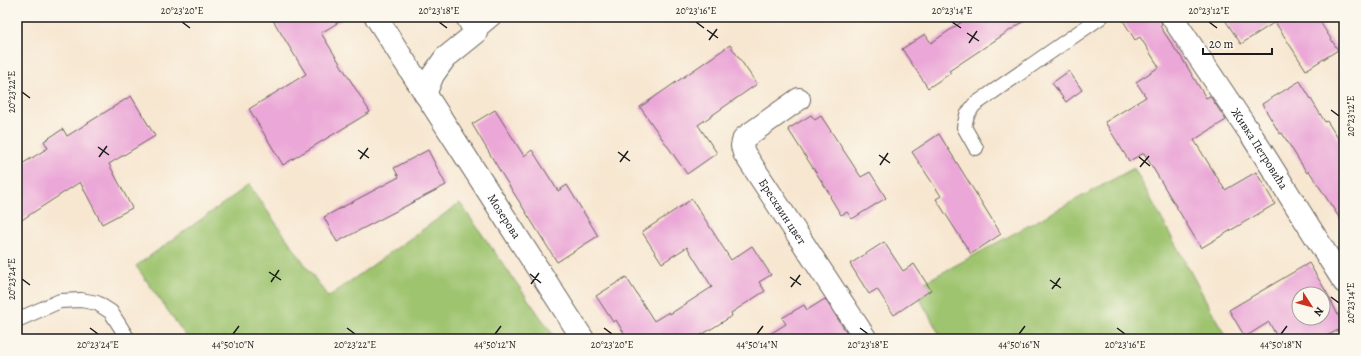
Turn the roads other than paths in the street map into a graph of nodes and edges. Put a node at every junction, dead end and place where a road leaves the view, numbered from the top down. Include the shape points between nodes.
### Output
1 (376, 17) edge
2 (495, 17) edge
3 (1101, 17) edge
4 (1172, 17) edge
5 (472, 25) edge
6 (425, 94) junction
7 (799, 100) dead end
8 (976, 148) dead end
9 (1344, 282) edge
10 (17, 320) edge
11 (128, 339) edge
12 (583, 339) edge
13 (866, 339) edge

1 - 6 street, Мозерова
2 - 5 lane
3 - 8 lane via 974,105 967,115 964,127
4 - 9 street, Живка Петровића via 1252,136
5 - 6 street via 433,75
6 - 12 street, Мозерова
7 - 13 street, Бресквин цвет via 744,138 742,146 744,153
10 - 11 lane via 60,301 81,300 97,303 111,312

